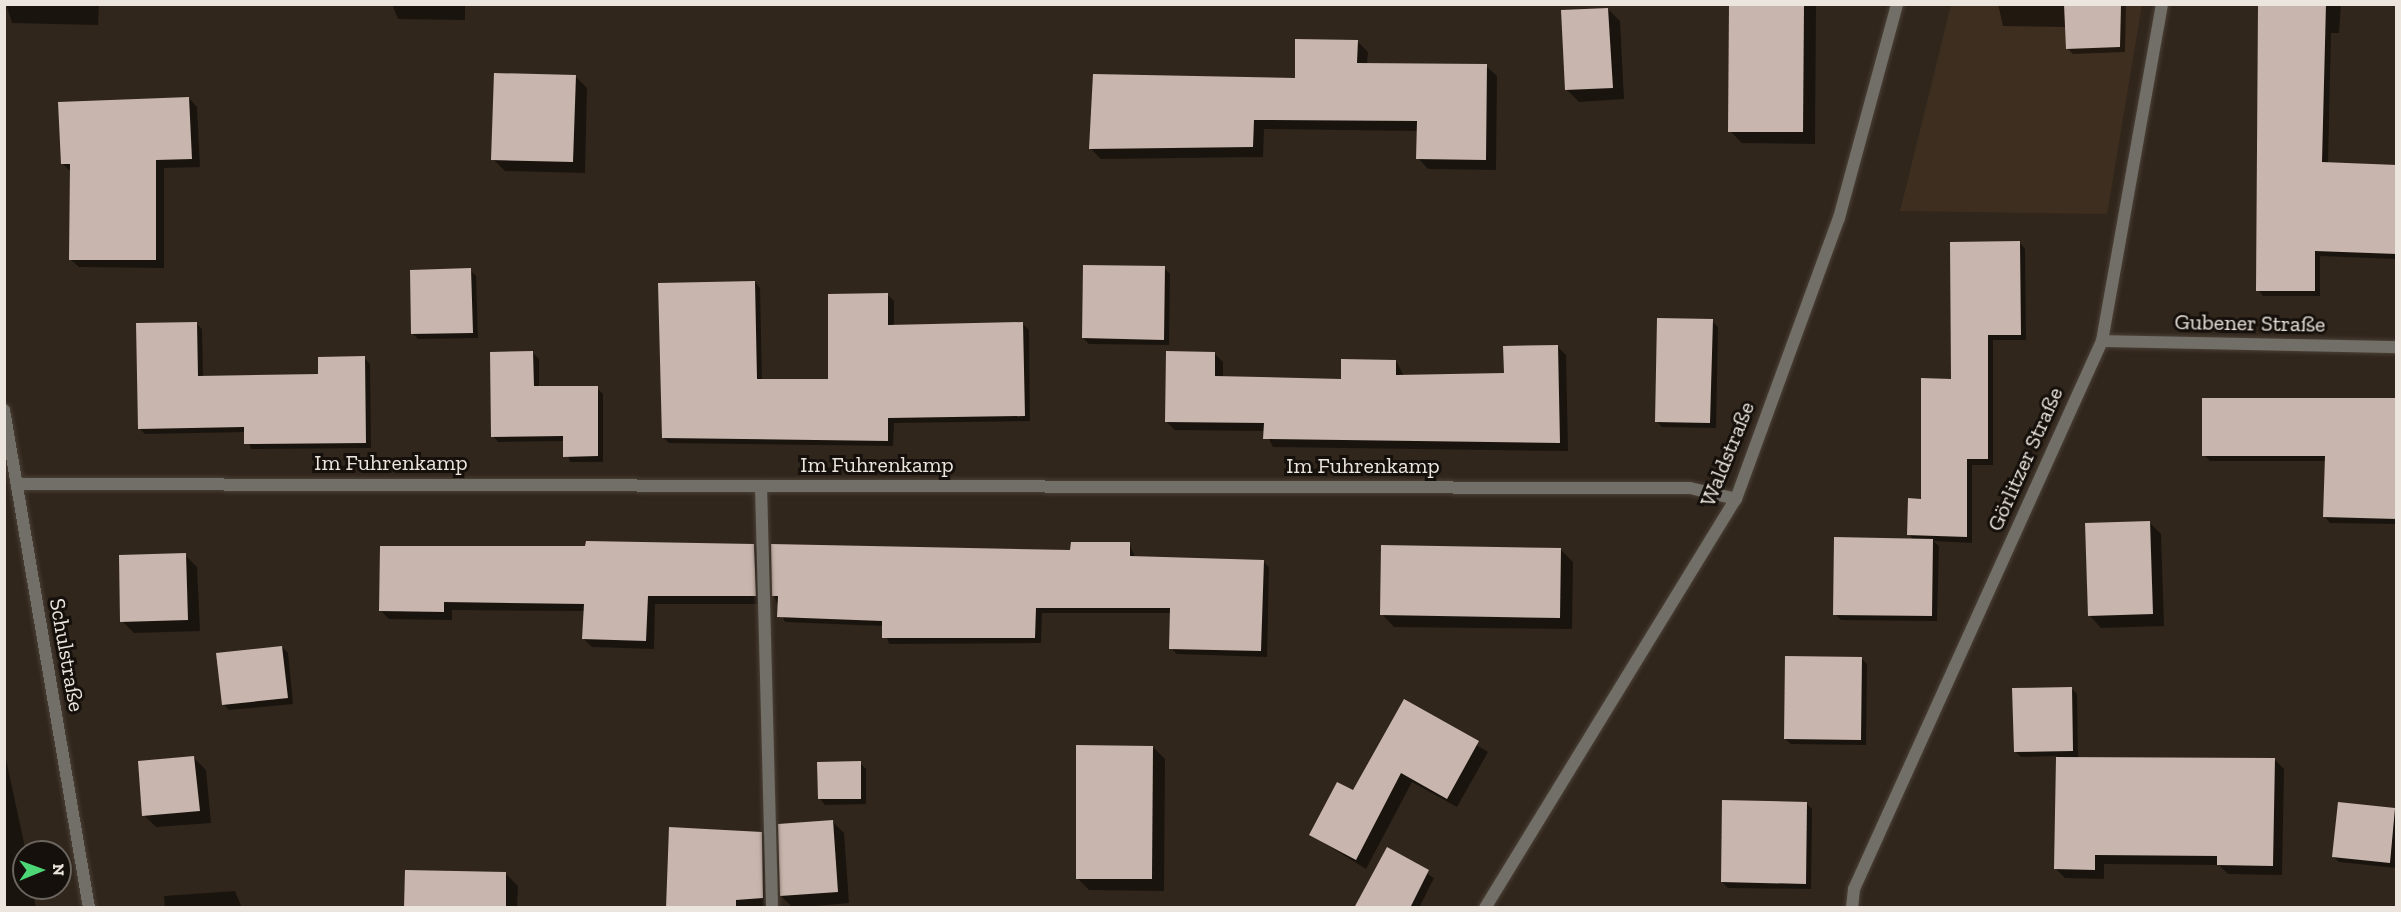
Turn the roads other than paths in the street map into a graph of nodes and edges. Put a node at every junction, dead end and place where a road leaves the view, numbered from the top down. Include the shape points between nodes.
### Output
1 (1897, 4) edge
2 (2162, 4) edge
3 (2102, 341) junction
4 (2397, 347) edge
5 (4, 410) edge
6 (17, 484) junction
7 (761, 486) junction
8 (1736, 499) junction
9 (89, 908) edge
10 (772, 908) edge
11 (1485, 908) edge
12 (1852, 908) edge

1 - 8 street, Waldstraße via 1839,218
2 - 3 street, Görlitzer Straße
3 - 4 street, Gubener Straße
3 - 12 street, Görlitzer Straße via 1854,890
5 - 6 street, Schulstraße
6 - 7 street, Im Fuhrenkamp
6 - 9 street, Schulstraße
7 - 8 street, Im Fuhrenkamp via 1690,488
7 - 10 street
8 - 11 street, Waldstraße

